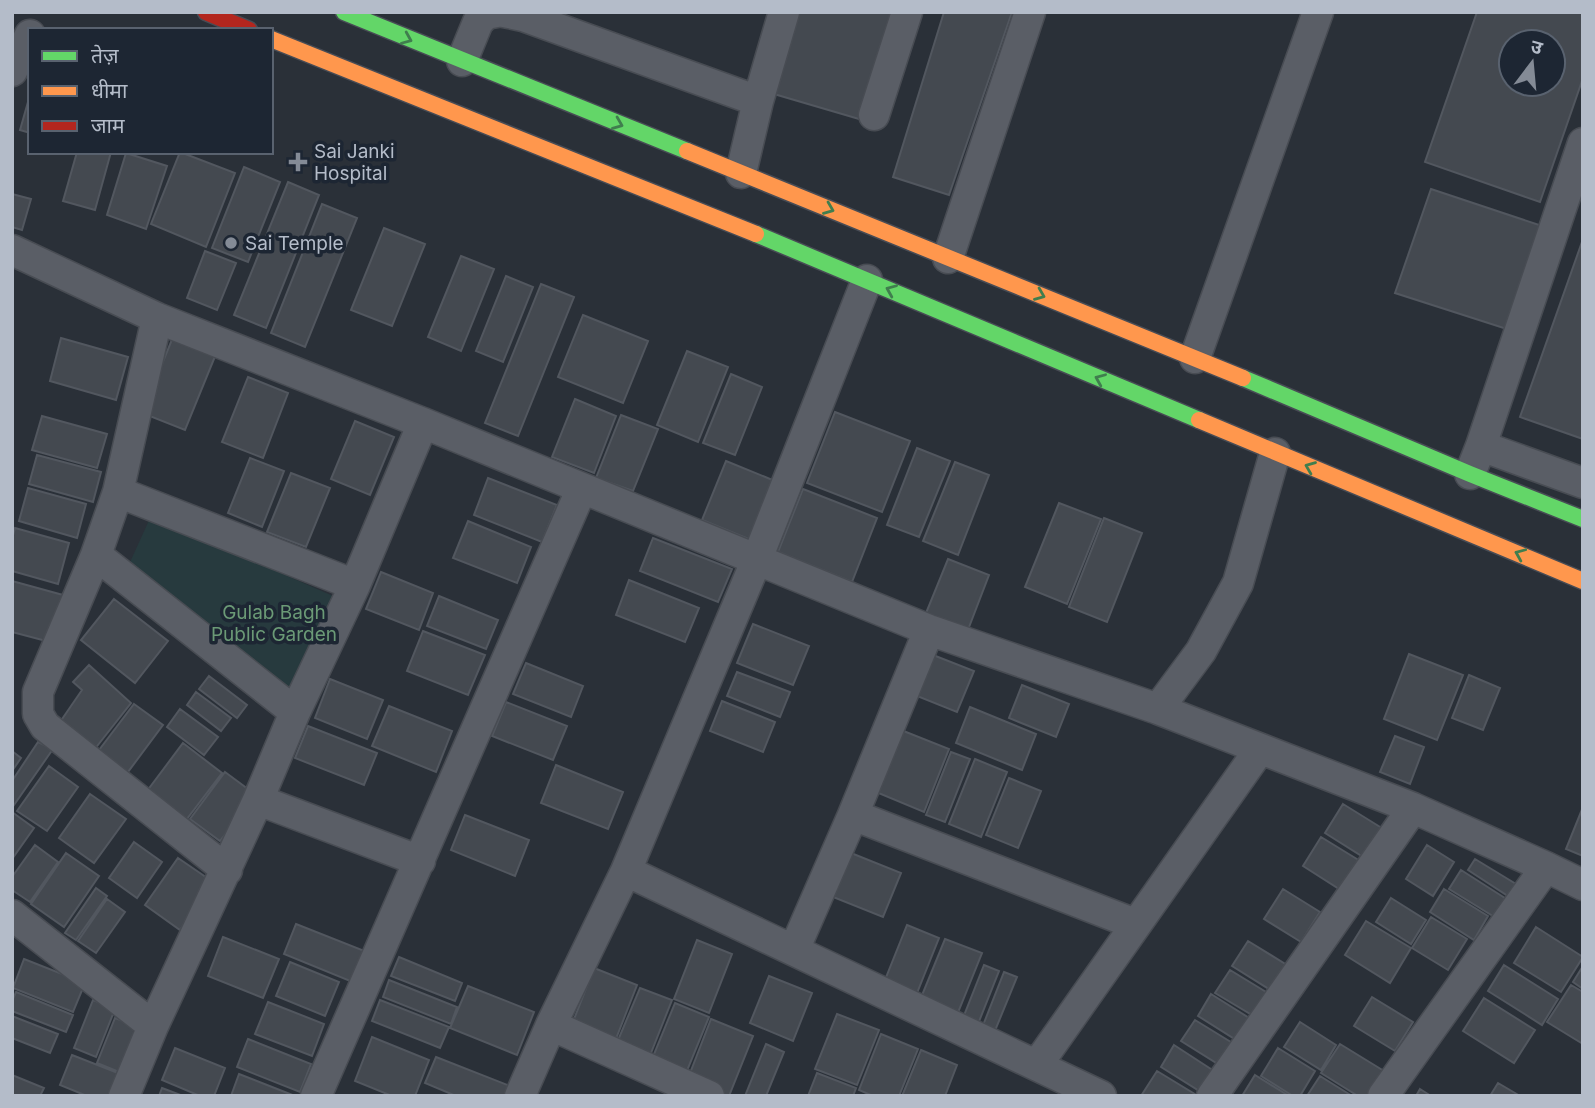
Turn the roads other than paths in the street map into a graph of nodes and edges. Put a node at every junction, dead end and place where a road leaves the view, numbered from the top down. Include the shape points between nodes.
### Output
1 (41, 12) edge
2 (206, 12) edge
3 (345, 12) edge
4 (497, 12) edge
5 (504, 12) edge
6 (784, 12) edge
7 (907, 12) edge
8 (1030, 12) edge
9 (1318, 12) edge
10 (33, 28) edge
11 (244, 28) edge
12 (28, 39) edge
13 (273, 40) edge
14 (462, 61) junction
15 (12, 71) edge
16 (758, 101) junction
17 (874, 115) dead end
18 (1583, 143) edge
19 (741, 173) junction
20 (12, 250) edge
21 (948, 258) junction
22 (867, 280) junction
23 (157, 318) junction
24 (1195, 358) junction
25 (424, 423) junction
26 (1481, 446) junction
27 (1275, 453) junction
28 (1470, 474) junction
29 (1583, 483) edge
30 (582, 488) junction
31 (118, 492) junction
32 (1583, 519) edge
33 (96, 555) junction
34 (757, 559) junction
35 (1583, 581) edge
36 (355, 585) junction
37 (929, 630) junction
38 (1158, 709) junction
39 (295, 712) junction
40 (1260, 749) junction
41 (258, 800) junction
42 (1413, 808) junction
43 (853, 815) junction
44 (420, 861) junction
45 (1546, 867) junction
46 (227, 870) junction
47 (626, 871) junction
48 (1583, 885) edge
49 (15, 924) edge
50 (1135, 924) junction
51 (794, 950) junction
52 (551, 1025) junction
53 (153, 1026) junction
54 (1037, 1065) junction
55 (124, 1096) edge
56 (316, 1096) edge
57 (520, 1096) edge
58 (709, 1096) edge
59 (1101, 1096) edge
60 (1212, 1096) edge
61 (1383, 1096) edge

1 - 10 street
2 - 11 main road
3 -> 14 main road
4 - 14 street via 478,22
5 - 16 street
6 - 16 street
7 - 17 street
8 - 21 street
9 - 24 street
12 - 15 street
13 - 22 main road
14 -> 19 main road
16 - 19 street
18 - 26 street
19 -> 21 main road
20 - 23 street
21 -> 24 main road
27 -> 22 main road
22 - 34 street
23 - 25 street
23 - 31 street
24 - 28 main road
25 - 30 street
25 - 36 street
26 - 28 street
26 - 29 street
35 -> 27 main road
27 - 38 street via 1238,583 1201,651
28 - 32 main road
30 - 34 street
30 - 44 street
31 - 33 street
31 - 36 street
33 - 39 street
33 - 46 street via 38,692 38,714 45,726
34 - 37 street
34 - 47 street
36 - 39 street
37 - 38 street
37 - 43 street
38 - 40 street
39 - 41 street
40 - 42 street
40 - 50 street
41 - 44 street
41 - 46 street
42 - 45 street
42 - 60 street
43 - 50 street
43 - 51 street
44 - 56 street
45 - 48 street
45 - 61 street
46 - 53 street
47 - 51 street
47 - 52 street
49 - 53 street
50 - 54 street
51 - 54 street
52 - 57 street
52 - 58 street
53 - 55 street
54 - 59 street

